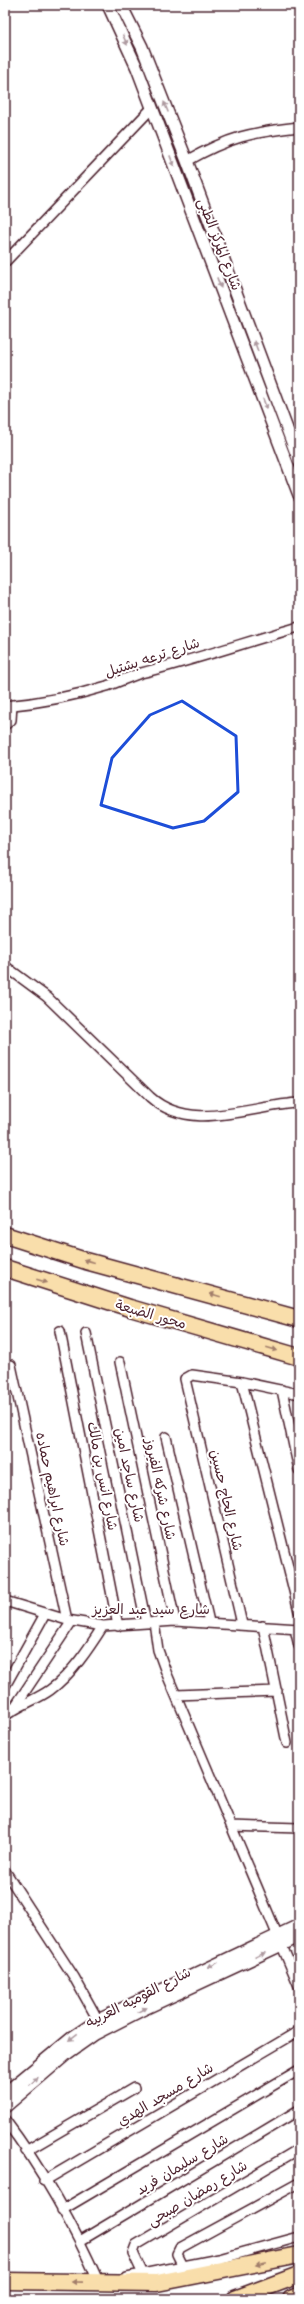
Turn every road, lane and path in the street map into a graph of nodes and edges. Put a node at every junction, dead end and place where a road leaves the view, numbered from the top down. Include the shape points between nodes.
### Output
1 (108, 5) edge
2 (121, 5) edge
3 (152, 108) junction
4 (299, 128) edge
5 (187, 161) junction
6 (204, 205) junction
7 (191, 210) junction
8 (5, 262) edge
9 (299, 461) edge
10 (299, 495) edge
11 (299, 627) edge
12 (9, 706) edge
13 (5, 725) edge
14 (5, 966) edge
15 (299, 1103) edge
16 (5, 1235) edge
17 (5, 1268) edge
18 (299, 1319) edge
19 (60, 1332) dead end
20 (86, 1333) dead end
21 (299, 1356) edge
22 (120, 1362) dead end
23 (11, 1365) dead end
24 (242, 1382) junction
25 (282, 1390) junction
26 (299, 1394) edge
27 (166, 1437) dead end
28 (299, 1470) edge
29 (5, 1601) edge
30 (299, 1611) edge
31 (45, 1614) junction
32 (70, 1620) junction
33 (175, 1621) junction
34 (209, 1622) junction
35 (150, 1623) junction
36 (242, 1624) junction
37 (103, 1626) junction
38 (118, 1626) junction
39 (263, 1626) junction
40 (297, 1629) edge
41 (299, 1646) edge
42 (5, 1686) edge
43 (277, 1691) junction
44 (176, 1695) junction
45 (5, 1704) edge
46 (8, 1713) edge
47 (287, 1743) dead end
48 (231, 1826) junction
49 (299, 1828) edge
50 (5, 1872) edge
51 (299, 1925) edge
52 (277, 1935) junction
53 (299, 1937) edge
54 (281, 1945) junction
55 (294, 1966) edge
56 (299, 1986) edge
57 (98, 2020) junction
58 (299, 2031) edge
59 (299, 2070) edge
60 (134, 2088) dead end
61 (5, 2093) edge
62 (5, 2107) edge
63 (299, 2110) edge
64 (5, 2120) edge
65 (299, 2149) edge
66 (26, 2150) junction
67 (44, 2181) junction
68 (299, 2183) edge
69 (62, 2210) junction
70 (299, 2237) edge
71 (80, 2242) junction
72 (299, 2255) edge
73 (183, 2266) junction
74 (143, 2274) junction
75 (299, 2275) edge
76 (5, 2281) edge
77 (98, 2283) junction
78 (299, 2296) edge
79 (235, 2299) edge
80 (290, 2299) edge

1 -> 3 street, شارع المركز الطبى
5 -> 2 street, شارع المركز الطبى via 142,47
3 -> 7 street, شارع المركز الطبى
3 - 8 street
4 - 5 street via 240,136 217,144
5 - 6 street, شارع المركز الطبى
6 - 7 street
9 -> 6 street, شارع المركز الطبى
7 -> 10 street, شارع المركز الطبى
11 - 12 street, شارع ترعه بشتيل via 94,690 64,698
12 - 13 street, شارع ترعه بشتيل via 11,720
14 - 15 street via 47,997 150,1098 167,1109 185,1115 203,1116
18 -> 16 highway via 86,1261
17 -> 21 highway, محور الضبعة via 123,1306
19 - 38 street, شارع انس بن مالك
20 - 35 street, شارع ساجد امين
22 - 33 street, شارع شركه الفيروز
23 - 32 street, شارع ابراهيم حماده
24 - 25 street
24 - 30 street
24 - 36 street, شارع الحاج حسين via 192,1375 188,1376 185,1382
25 - 26 street
25 - 28 street
27 - 34 street
29 - 31 street, شارع سيد عبد العزيز
31 - 32 street, شارع سيد عبد العزيز
31 - 42 street
32 - 37 street, شارع سيد عبد العزيز
32 - 46 street
33 - 34 street, شارع سيد عبد العزيز
33 - 35 street, شارع سيد عبد العزيز
34 - 36 street, شارع سيد عبد العزيز
35 - 38 street, شارع سيد عبد العزيز
35 - 44 street, شارع ساجد امين
36 - 39 street, شارع سيد عبد العزيز
37 - 38 street, شارع سيد عبد العزيز
37 - 46 street via 62,1680
39 - 40 street, شارع سيد عبد العزيز
39 - 43 street
40 - 41 street
43 - 44 street
43 - 47 street
44 - 48 street, شارع ساجد امين
45 - 46 street
48 - 49 street
48 - 52 street, شارع ساجد امين
50 - 57 street via 74,1977
51 - 52 street, شارع القوميه العربيه
52 - 54 street, شارع ساجد امين
52 -> 57 street, شارع القوميه العربيه
53 - 54 street, شارع القوميه العربيه
54 - 55 street, شارع ساجد امين
62 -> 54 street, شارع القوميه العربيه via 68,2053 95,2034
55 - 56 street, شارع ساجد امين
57 -> 61 street, شارع القوميه العربيه via 74,2036
58 - 67 street, شارع مسجد الهدي
59 - 69 street
60 - 66 street
63 - 71 street, شارع سليمان فريد
64 - 66 street
65 - 74 street, شارع رمضان صبحى via 136,2245 133,2253
66 - 67 street
67 - 69 street
68 - 73 street via 180,2248 177,2254
69 - 71 street
70 - 73 street
71 - 77 street
72 -> 77 highway via 157,2283
73 - 74 street
74 - 77 street
75 - 79 highway
77 -> 76 highway
78 - 80 highway

